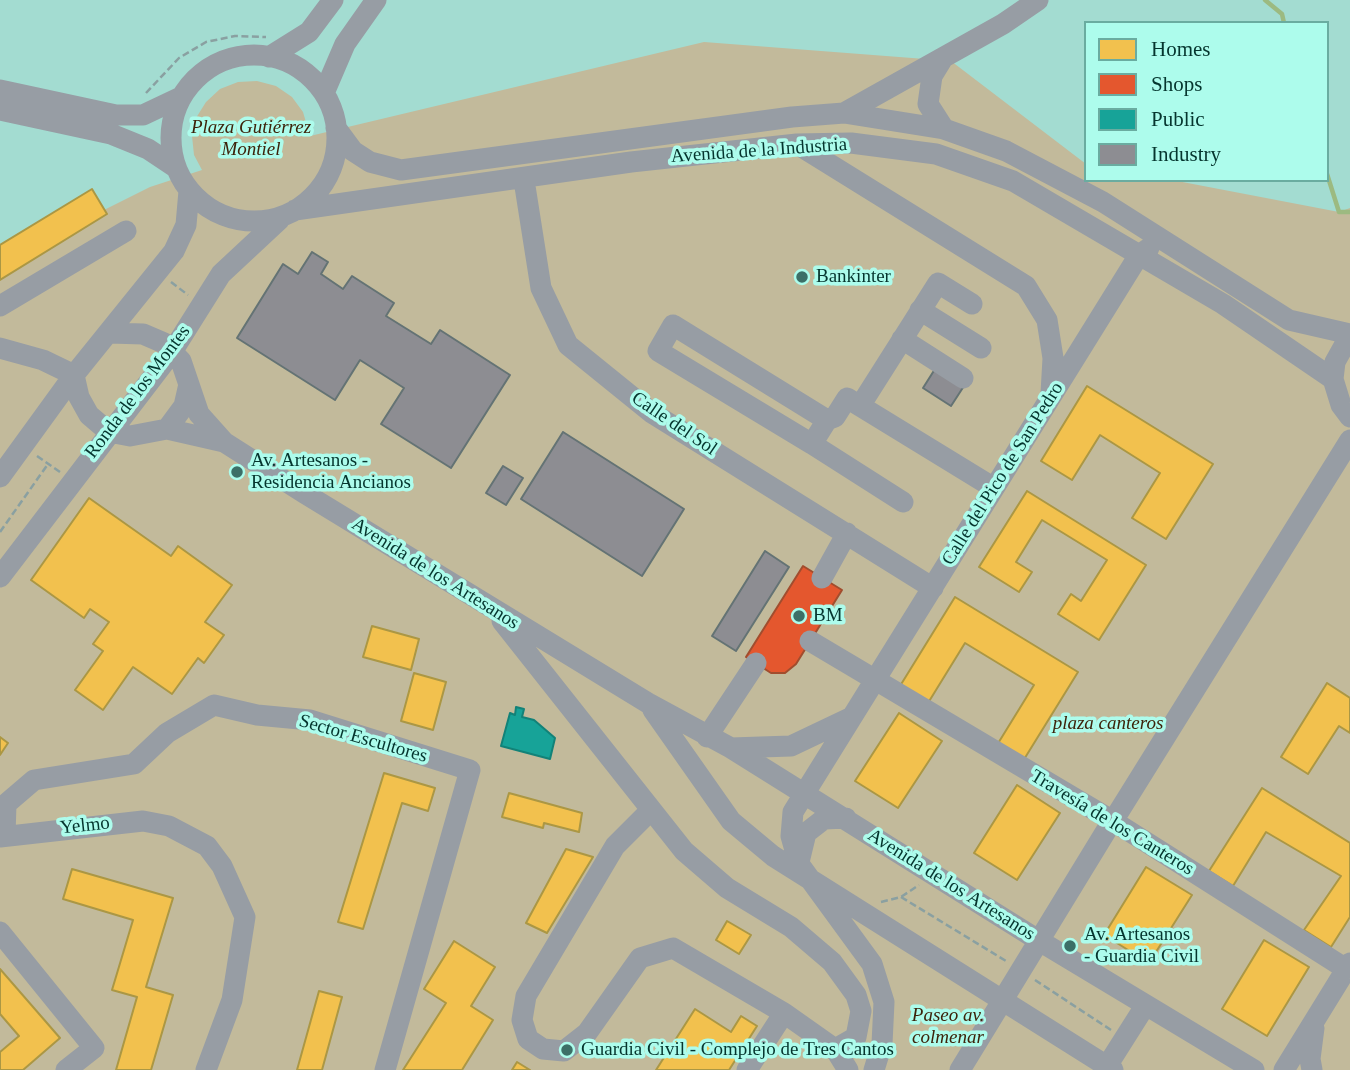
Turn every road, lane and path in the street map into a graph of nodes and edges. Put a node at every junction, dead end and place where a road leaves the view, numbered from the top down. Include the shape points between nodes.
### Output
1 (333, 0) edge
2 (376, 0) edge
3 (1038, 0) edge
4 (271, 46) junction
5 (945, 57) junction
6 (0, 90) edge
7 (324, 93) junction
8 (181, 97) junction
9 (138, 99) dead end
10 (0, 110) edge
11 (844, 113) junction
12 (337, 128) junction
13 (944, 129) junction
14 (797, 144) junction
15 (175, 167) junction
16 (524, 180) junction
17 (189, 191) junction
18 (290, 213) junction
19 (126, 231) dead end
20 (1163, 238) junction
21 (1139, 255) junction
22 (157, 272) junction
23 (202, 304) junction
24 (972, 304) dead end
25 (0, 306) edge
26 (920, 310) junction
27 (110, 333) junction
28 (1350, 335) edge
29 (902, 339) junction
30 (0, 348) edge
31 (981, 348) dead end
32 (172, 352) junction
33 (74, 375) junction
34 (963, 378) dead end
35 (1333, 379) junction
36 (189, 384) junction
37 (1051, 396) junction
38 (860, 406) junction
39 (1350, 417) edge
40 (827, 420) junction
41 (167, 429) junction
42 (109, 432) junction
43 (1350, 440) edge
44 (224, 442) junction
45 (812, 444) junction
46 (23, 446) junction
47 (48, 464) junction
48 (0, 477) edge
49 (72, 481) junction
50 (994, 488) junction
51 (903, 502) dead end
52 (0, 532) edge
53 (847, 533) junction
54 (0, 577) edge
55 (822, 578) dead end
56 (933, 588) junction
57 (495, 611) junction
58 (810, 641) dead end
59 (756, 663) dead end
60 (875, 681) junction
61 (648, 703) junction
62 (852, 718) junction
63 (707, 737) junction
64 (731, 748) junction
65 (805, 793) junction
66 (650, 810) junction
67 (846, 818) junction
68 (1109, 826) junction
69 (2, 836) edge
70 (799, 864) junction
71 (816, 885) junction
72 (0, 932) edge
73 (1038, 940) junction
74 (1348, 966) edge
75 (1003, 1001) junction
76 (1145, 1006) junction
77 (784, 1013) junction
78 (1315, 1019) junction
79 (835, 1049) junction
80 (1234, 1063) edge
81 (1110, 1068) edge
82 (66, 1070) edge
83 (206, 1070) edge
84 (385, 1070) edge
85 (747, 1070) edge
86 (848, 1070) edge
87 (874, 1070) edge
88 (960, 1070) edge
89 (1254, 1070) edge
90 (1284, 1070) edge
91 (1312, 1070) edge

1 - 4 street via 309,32
2 - 7 street via 345,44
3 - 5 street
4 - 7 street
4 - 8 street via 219,63 197,77
4 - 9 path via 235,36 206,42 179,58
5 - 11 street
5 - 13 street via 932,76 928,104
6 - 8 street via 116,115 143,115
7 - 12 street
8 - 15 street via 170,143
10 - 15 street via 111,134 148,149
11 - 12 street, Avenida de la Industria via 401,170 370,162 353,151
11 - 13 street, Avenida de la Industria
12 - 18 street via 336,153 328,175 314,195
13 - 20 street, Avenida de la Industria via 1016,155
14 - 16 street, Avenida de la Industria via 631,162
14 - 21 street, Avenida de la Industria via 851,143 936,155 1013,181
14 - 37 street via 1026,286 1047,320 1053,359
15 - 17 street
16 - 18 street, Avenida de la Industria
16 - 53 street, Calle del Sol via 541,288 568,345 652,413
17 - 18 street via 223,216 243,221 264,221
17 - 22 street via 186,225
18 - 23 street, Ronda de los Montes via 255,239 221,274
19 - 25 street
20 - 21 street, Calle del Pico de San Pedro
20 - 28 street, Avenida de la Industria via 1289,320
21 - 35 street, Avenida de la Industria via 1223,304
21 - 37 street, Calle del Pico de San Pedro
22 - 23 path
22 - 27 street
23 - 32 street, Ronda de los Montes
24 - 26 street via 938,283
26 - 29 street
26 - 31 street
27 - 32 street via 143,334
27 - 33 street
28 - 35 street via 1335,362
29 - 34 street
29 - 38 street
30 - 33 street via 52,363
32 - 36 street, Avenida de los Artesanos via 181,361
32 - 42 street, Ronda de los Montes
33 - 42 street via 83,407
33 - 46 street
35 - 39 street via 1340,405
36 - 41 street via 184,406
36 - 44 street, Avenida de los Artesanos via 199,414
37 - 50 street, Calle del Pico de San Pedro
38 - 40 street via 848,398 835,417
38 - 50 street
40 - 45 street
40 - 45 street via 674,325 658,351
41 - 42 street via 130,436
41 - 44 street, Avenida de los Artesanos
42 - 49 street, Ronda de los Montes
43 - 68 street
44 - 57 street, Avenida de los Artesanos
45 - 51 street
46 - 47 path
46 - 48 street
47 - 49 path
47 - 52 path
49 - 54 street, Ronda de los Montes
50 - 56 street, Calle del Pico de San Pedro
53 - 55 street
53 - 56 street, Calle del Sol
56 - 60 street, Calle del Pico de San Pedro
57 - 61 street, Avenida de los Artesanos
57 - 66 street
58 - 60 street, Travesía de los Canteros
59 - 63 street
60 - 62 street, Calle del Pico de San Pedro
60 - 68 street, Travesía de los Canteros
61 - 63 street, Avenida de los Artesanos
61 - 71 street, Avenida de los Artesanos via 731,821
62 - 64 street via 791,746
62 - 65 street, Calle del Pico de San Pedro
63 - 64 street, Avenida de los Artesanos
64 - 65 street, Avenida de los Artesanos
65 - 67 street, Avenida de los Artesanos
65 - 70 street, Calle del Pico de San Pedro via 793,812 791,836
66 - 77 street via 615,846 526,996 522,1020 528,1039 543,1049 564,1051 586,1032 640,958 673,948
66 - 79 street via 684,851 727,888 791,927 832,962 856,995 861,1011 856,1037
67 - 70 street via 824,819 806,833
67 - 73 street, Avenida de los Artesanos
68 - 73 street
68 - 74 street, Travesía de los Canteros
69 - 83 street, Yelmo via 143,821 169,826 207,846 222,866 245,917 232,1000
69 - 84 street, Sector Escultores via 6,804 34,780 134,764 167,733 214,705 310,720 470,770
70 - 71 street
71 - 75 street, Avenida de los Artesanos
71 - 87 street via 872,964 884,1002 882,1044
72 - 82 street via 94,1048
73 - 75 street
73 - 76 street, Avenida de los Artesanos
74 - 78 street
75 - 81 street, Avenida de los Artesanos
75 - 88 street
76 - 80 street, Avenida de los Artesanos
76 - 81 street
77 - 79 street
77 - 85 street
78 - 90 street
78 - 91 street
79 - 86 street
80 - 89 street, Avenida de los Artesanos

